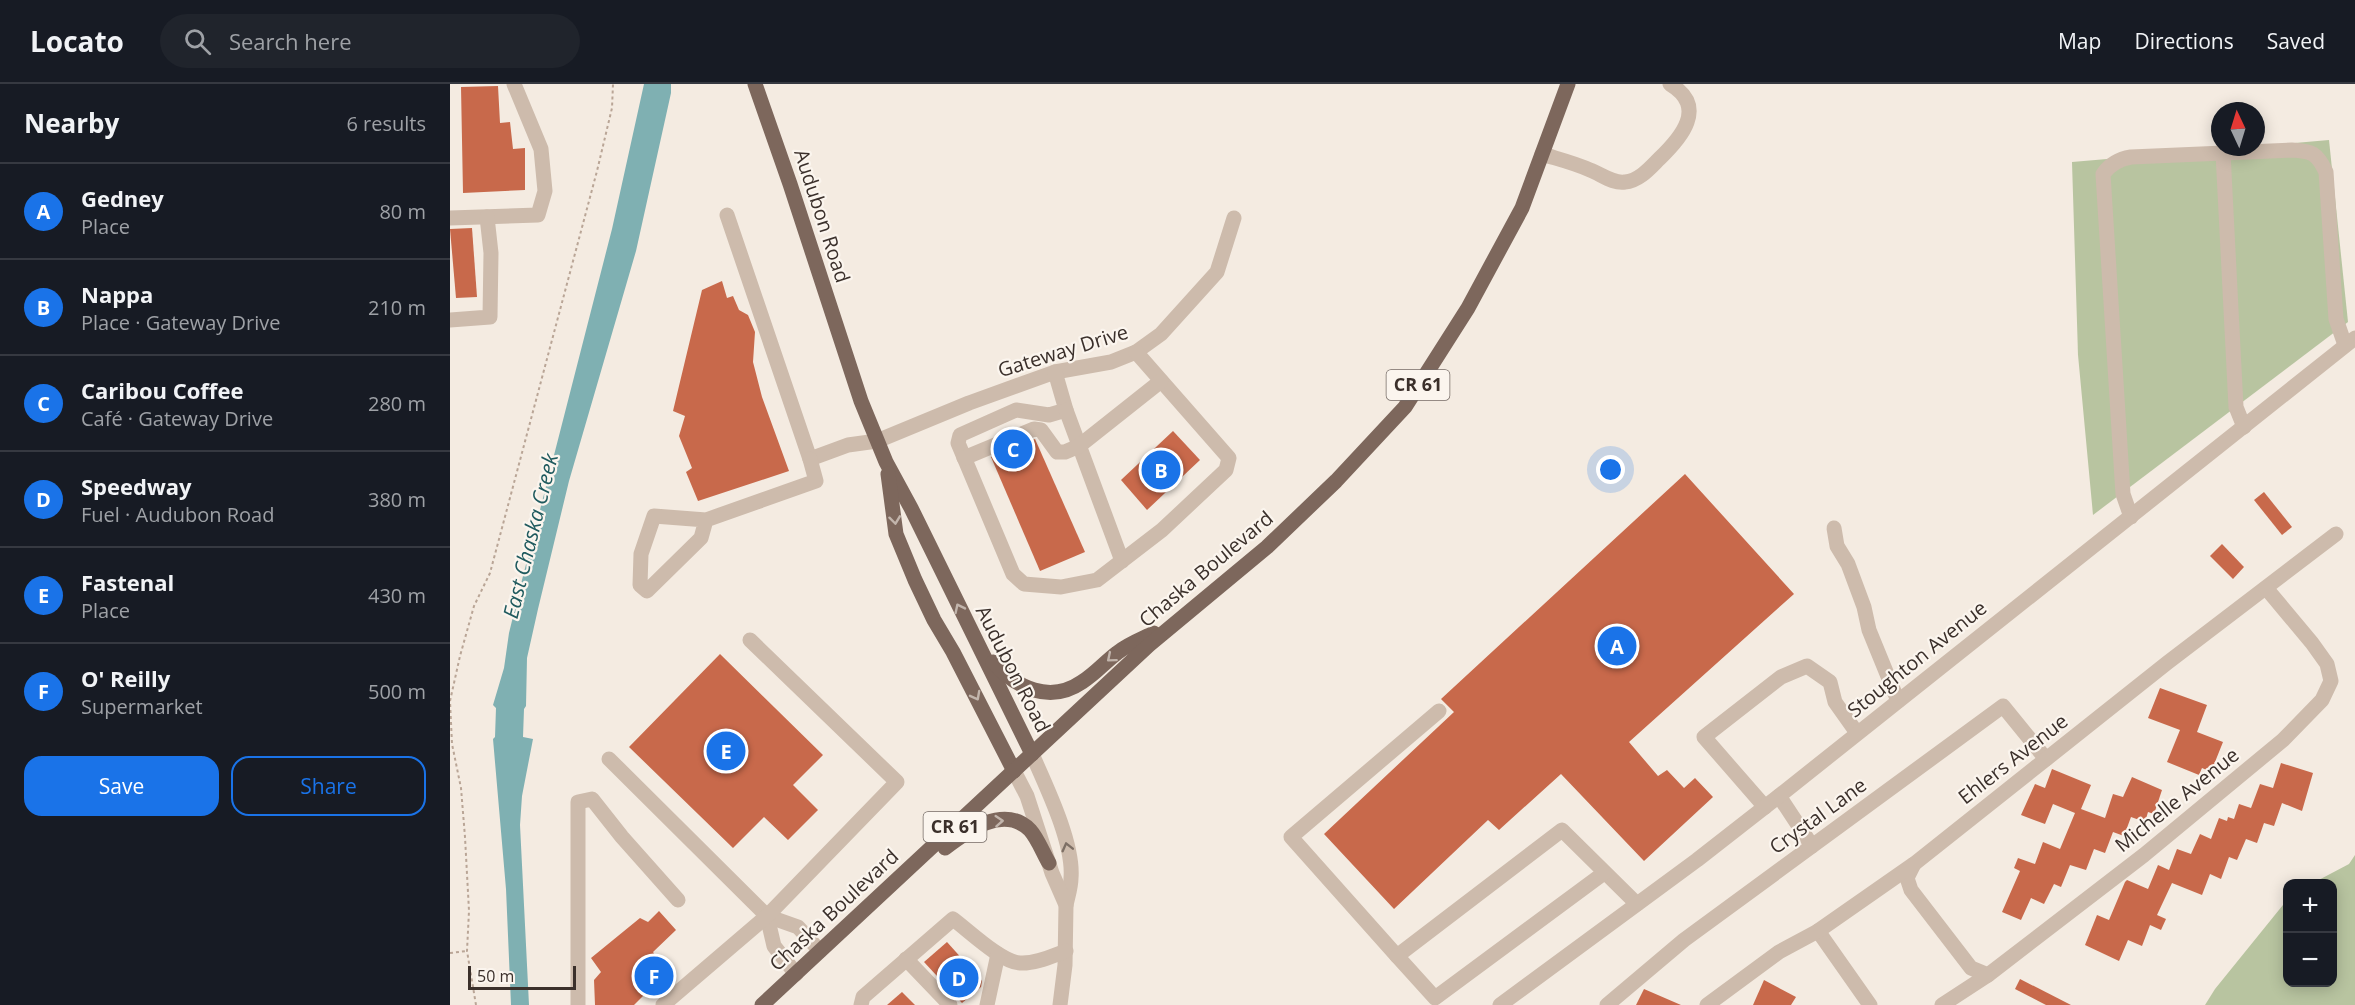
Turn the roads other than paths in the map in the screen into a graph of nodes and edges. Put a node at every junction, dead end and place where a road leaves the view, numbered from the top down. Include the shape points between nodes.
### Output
1 (514, 84) edge
2 (755, 84) edge
3 (1568, 84) edge
4 (1670, 84) edge
5 (2265, 152) edge
6 (1542, 154) junction
7 (2211, 154) edge
8 (2223, 156) edge
9 (727, 214) dead end
10 (487, 217) junction
11 (450, 218) edge
12 (1234, 218) dead end
13 (450, 320) edge
14 (2350, 341) edge
15 (1136, 352) junction
16 (1054, 372) junction
17 (1161, 381) junction
18 (1066, 410) junction
19 (2244, 427) junction
20 (877, 441) junction
21 (1079, 446) junction
22 (964, 458) junction
23 (810, 459) junction
24 (885, 462) junction
25 (2131, 517) junction
26 (706, 520) junction
27 (1834, 528) dead end
28 (2336, 534) dead end
29 (1122, 561) junction
30 (2266, 588) junction
31 (1180, 619) junction
32 (750, 640) dead end
33 (979, 646) junction
34 (1898, 700) junction
35 (1439, 711) dead end
36 (1857, 734) junction
37 (1032, 754) junction
38 (609, 759) dead end
39 (2046, 759) junction
40 (1014, 771) junction
41 (1779, 796) junction
42 (1765, 807) junction
43 (1812, 846) junction
44 (1049, 863) junction
45 (1914, 864) junction
46 (1604, 873) junction
47 (896, 882) junction
48 (678, 900) dead end
49 (1637, 904) junction
50 (1066, 905) junction
51 (767, 916) junction
52 (1818, 931) junction
53 (820, 951) junction
54 (1066, 951) junction
55 (999, 954) junction
56 (1397, 956) junction
57 (906, 959) junction
58 (796, 974) junction
59 (1988, 975) junction
60 (1438, 1001) edge
61 (578, 1005) edge
62 (663, 1005) edge
63 (762, 1005) edge
64 (861, 1005) edge
65 (950, 1005) edge
66 (987, 1005) edge
67 (1060, 1005) edge
68 (1500, 1005) edge
69 (1607, 1005) edge
70 (1707, 1005) edge
71 (1870, 1005) edge
72 (1942, 1005) edge

1 - 10 street via 541,149 545,191 538,215
2 - 20 main road, Audubon Road
3 - 6 main road, Chaska Boulevard / CR 61
4 - 6 street via 1680,90 1687,102 1687,128 1643,175 1625,183
5 - 14 street via 2308,151 2326,172 2336,319
6 - 31 main road, Chaska Boulevard / CR 61 via 1522,208 1474,298 1405,407 1267,548
7 - 25 street via 2120,159 2103,174 2123,494
8 - 19 street via 2236,407
9 - 23 street
10 - 11 street
10 - 13 street via 490,316
12 - 15 street, Gateway Drive via 1217,272 1161,334
14 - 19 street, Stoughton Avenue
15 - 16 street, Gateway Drive via 1111,362
15 - 17 street
16 - 18 street
16 - 20 street, Gateway Drive
17 - 21 street
17 - 29 street via 1229,459 1226,470 1162,530
18 - 21 street
18 - 22 street via 1049,415 1016,410 960,435 958,443
19 - 25 street, Stoughton Avenue
20 - 23 street, Gateway Drive via 848,445
20 - 24 main road, Audubon Road
21 - 22 street via 1057,452 1041,430 1034,429
21 - 29 street
22 - 29 street via 1013,574 1024,584 1061,587 1097,579
23 - 26 street via 816,481
33 -> 24 main road, Audubon Road
24 -> 40 main road, Audubon Road via 896,534 915,580
25 - 34 street, Stoughton Avenue
26 - 26 street via 701,538 647,591 640,585 641,554 654,516
27 - 34 street via 1837,546 1848,564 1869,630
28 - 30 street, Ehlers Avenue
30 - 39 street, Ehlers Avenue
30 - 59 street, Michelle Avenue via 2326,664 2331,681 2322,700 2283,740 2153,848
31 -> 33 main road via 1119,651 1082,683 1055,692 1040,693 1016,684
31 - 37 main road, Chaska Boulevard / CR 61
32 - 51 street via 897,782
33 - 37 main road, Audubon Road
34 - 36 street, Stoughton Avenue
35 - 56 street via 1291,837
36 - 41 street, Stoughton Avenue
36 - 42 street via 1835,702 1830,682 1807,666 1781,677 1704,737
37 - 40 main road, Chaska Boulevard / CR 61
50 -> 37 street, Audubon Road via 1071,876 1068,852
38 - 51 street
39 - 43 street, Crystal Lane via 2003,706
39 - 45 street, Ehlers Avenue
40 - 44 street, Audubon Road via 1027,796
40 - 47 main road, Chaska Boulevard / CR 61
41 - 42 street, Stoughton Avenue
41 - 43 street
42 - 49 street, Stoughton Avenue
43 - 69 street, Crystal Lane via 1684,940
47 -> 44 main road via 975,827 1002,819 1029,829
44 - 50 street, Audubon Road
45 - 52 street, Ehlers Avenue
45 - 59 street via 1906,878 1911,890 1971,968
46 - 49 street
46 - 56 street via 1562,830
46 - 60 street
47 - 53 main road, Chaska Boulevard / CR 61
48 - 61 street via 592,799 578,801
49 - 68 street, Stoughton Avenue
50 - 54 street, Audubon Road
51 - 53 street via 798,927
51 - 58 street via 774,946
51 - 62 street
52 - 70 street, Ehlers Avenue via 1779,952
52 - 71 street
53 - 58 main road, Chaska Boulevard / CR 61
54 - 55 street via 1019,964
54 - 67 street, Audubon Road
55 - 57 street via 953,919
55 - 66 street
56 - 60 street
57 - 64 street via 863,997
57 - 65 street
58 - 63 main road, Chaska Boulevard / CR 61
59 - 72 street, Michelle Avenue

